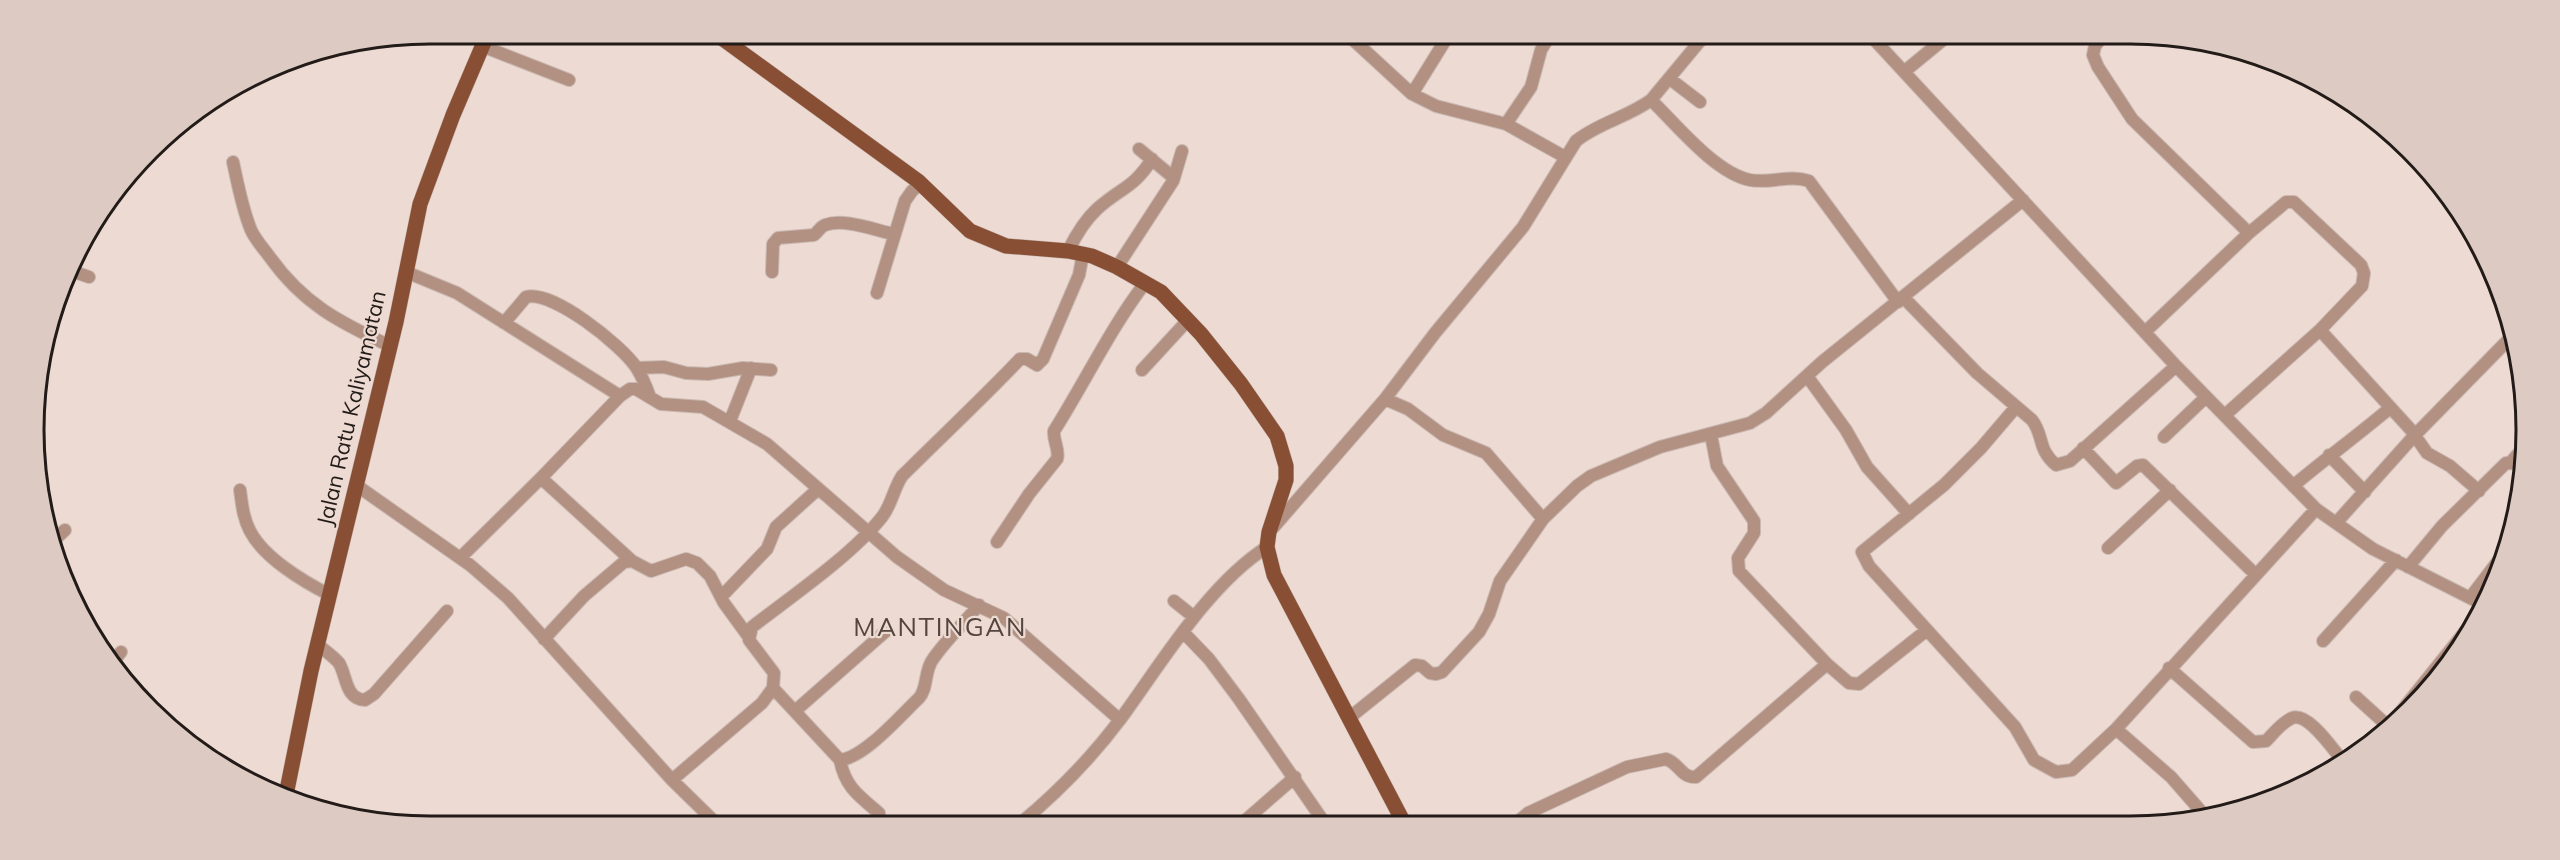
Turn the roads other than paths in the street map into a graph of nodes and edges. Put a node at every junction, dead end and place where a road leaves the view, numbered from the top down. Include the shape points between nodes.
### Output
1 (484, 44) edge
2 (486, 44) edge
3 (730, 44) edge
4 (1358, 44) edge
5 (1443, 44) edge
6 (1545, 44) edge
7 (1698, 44) edge
8 (1879, 44) edge
9 (1938, 44) edge
10 (2097, 44) edge
11 (1905, 71) junction
12 (1670, 78) junction
13 (568, 80) dead end
14 (1412, 94) junction
15 (1651, 100) junction
16 (1700, 102) dead end
17 (1506, 124) junction
18 (1139, 149) dead end
19 (1182, 151) dead end
20 (1565, 157) junction
21 (1152, 159) junction
22 (233, 162) dead end
23 (1174, 178) junction
24 (920, 182) junction
25 (2023, 200) junction
26 (2249, 233) junction
27 (894, 234) junction
28 (1075, 252) junction
29 (1117, 267) junction
30 (406, 272) junction
31 (772, 272) dead end
32 (77, 273) edge
33 (89, 277) dead end
34 (1145, 283) junction
35 (877, 293) dead end
36 (1900, 300) junction
37 (1188, 320) junction
38 (504, 323) junction
39 (2320, 330) junction
40 (2145, 332) junction
41 (2506, 343) edge
42 (390, 345) junction
43 (2176, 366) junction
44 (637, 368) junction
45 (751, 368) junction
46 (771, 370) dead end
47 (1143, 370) dead end
48 (1807, 376) junction
49 (620, 396) junction
50 (650, 397) junction
51 (2206, 397) junction
52 (1385, 399) junction
53 (2016, 407) junction
54 (2390, 408) junction
55 (2225, 415) junction
56 (730, 421) junction
57 (1711, 435) junction
58 (2414, 436) junction
59 (2164, 437) dead end
60 (2083, 448) junction
61 (2329, 455) junction
62 (2516, 457) edge
63 (2511, 462) junction
64 (2515, 463) edge
65 (541, 478) junction
66 (356, 485) junction
67 (2293, 486) junction
68 (818, 489) junction
69 (240, 490) dead end
70 (2170, 490) junction
71 (2479, 491) junction
72 (2365, 492) junction
73 (2316, 509) junction
74 (1909, 514) junction
75 (1543, 519) junction
76 (2336, 523) junction
77 (65, 530) dead end
78 (866, 532) junction
79 (59, 536) edge
80 (1268, 540) junction
81 (997, 542) dead end
82 (2108, 548) dead end
83 (460, 558) junction
84 (2396, 560) junction
85 (633, 561) junction
86 (2408, 567) junction
87 (2489, 573) edge
88 (2256, 575) junction
89 (330, 595) junction
90 (721, 597) junction
91 (2470, 598) junction
92 (1174, 601) dead end
93 (2477, 601) edge
94 (979, 605) junction
95 (447, 611) dead end
96 (1194, 617) junction
97 (1927, 630) junction
98 (886, 631) dead end
99 (1183, 632) junction
100 (748, 636) junction
101 (544, 639) junction
102 (2323, 641) dead end
103 (317, 644) junction
104 (121, 652) dead end
105 (117, 657) edge
106 (1827, 664) junction
107 (2169, 668) junction
108 (773, 688) junction
109 (2356, 697) dead end
110 (795, 711) junction
111 (1349, 718) junction
112 (1120, 720) junction
113 (2381, 724) edge
114 (2116, 729) junction
115 (2338, 755) edge
116 (840, 760) junction
117 (1295, 777) junction
118 (672, 780) junction
119 (287, 789) edge
120 (2200, 810) edge
121 (879, 813) dead end
122 (709, 816) edge
123 (1032, 816) edge
124 (1250, 816) edge
125 (1320, 816) edge
126 (1400, 816) edge
127 (1524, 816) edge

1 - 30 main road, Jalan Ratu Kaliyamatan via 420,204
2 - 13 street
3 - 24 main road
4 - 14 street
5 - 14 street
6 - 17 street via 1531,87
7 - 12 street
8 - 11 street
9 - 11 street
10 - 26 street via 2093,55 2098,67 2132,119
11 - 25 street
12 - 15 street
12 - 16 street
14 - 17 street via 1436,106
15 - 20 street via 1587,133
15 - 36 street via 1722,167 1735,174 1750,180 1791,177 1809,181
17 - 20 street
18 - 21 street
19 - 23 street
20 - 52 street via 1523,227
21 - 23 street
21 - 28 street via 1136,182 1089,217 1077,233
22 - 42 street via 252,232 275,265 316,307
23 - 29 street
24 - 27 street via 908,197
24 - 28 main road via 970,231 990,241 1020,249
25 - 36 street
25 - 40 street
26 - 39 street via 2291,201 2361,265 2362,286
26 - 40 street
27 - 31 street via 833,224 821,228 814,236 778,238 773,244
27 - 35 street
28 - 29 main road
28 - 78 street via 1079,274 1043,359 1037,365 1020,359 955,422 902,476 891,503
29 - 34 main road
30 - 38 street via 447,288
30 - 42 main road, Jalan Ratu Kaliyamatan
32 - 33 street
34 - 37 main road via 1161,292
34 - 81 street via 1108,337 1054,431 1058,459
36 - 48 street
36 - 53 street
37 - 47 street
37 - 80 main road via 1241,384 1276,436 1286,466 1286,480
38 - 44 street via 526,297 540,296 570,310
38 - 49 street
39 - 54 street
39 - 55 street
40 - 43 street
41 - 58 street
42 - 66 main road, Jalan Ratu Kaliyamatan
43 - 51 street
43 - 60 street
44 - 45 street via 664,367 708,374
44 - 50 street
45 - 46 street
45 - 56 street
48 - 57 street via 1750,423
48 - 74 street via 1867,467
49 - 50 street via 636,389
49 - 65 street
50 - 56 street via 666,405 703,407
51 - 55 street
51 - 59 street
52 - 75 street via 1408,409 1443,435 1486,453
52 - 80 street
53 - 60 street via 2036,425 2043,450 2056,465 2070,460
53 - 74 street via 1981,448
54 - 58 street
54 - 61 street
55 - 67 street
56 - 68 street via 782,455
57 - 75 street via 1660,447 1591,476
57 - 106 street via 1717,466 1754,521 1754,533 1738,558 1739,571
58 - 71 street via 2427,453 2450,466
58 - 72 street
60 - 70 street via 2116,483 2142,464
61 - 67 street
61 - 72 street
62 - 63 street
63 - 64 street
63 - 71 street
65 - 83 street
65 - 85 street
66 - 83 street
66 - 89 main road, Jalan Ratu Kaliyamatan
67 - 73 street
68 - 78 street
68 - 90 street via 776,526 767,549
69 - 89 street via 243,514 261,545 308,584
70 - 82 street
70 - 88 street
71 - 86 street via 2442,526
72 - 76 street
73 - 76 street
73 - 88 street
74 - 97 street via 1862,552 1869,566
75 - 111 street via 1500,581 1479,632 1442,672 1430,673 1415,665
76 - 84 street
77 - 79 street
78 - 94 street via 944,590
78 - 100 street via 752,627
80 - 96 street
80 - 111 main road via 1278,585
83 - 101 street via 508,598
84 - 86 street
84 - 102 street
85 - 90 street via 651,571 686,560 698,563
85 - 101 street via 624,562 597,585
86 - 91 street
87 - 91 street
88 - 107 street
89 - 103 main road, Jalan Ratu Kaliyamatan
90 - 100 street
91 - 93 street
92 - 96 street
94 - 112 street via 1012,625
94 - 116 street via 932,660 919,698 860,753
95 - 103 street via 365,700 352,695 338,663
96 - 99 street
97 - 106 street via 1859,684 1849,683
97 - 114 street via 2015,727 2034,760 2047,769 2072,770
98 - 110 street
99 - 112 street
99 - 117 street via 1209,659
100 - 108 street via 774,673
101 - 118 street
103 - 119 main road, Jalan Ratu Kaliyamatan
104 - 105 street
106 - 127 street via 1696,777 1683,774 1666,759 1627,767
107 - 114 street
107 - 115 street via 2253,742 2266,741 2288,721 2302,718
108 - 110 street
108 - 118 street via 762,703
109 - 113 street
110 - 116 street
111 - 126 main road
112 - 123 street
114 - 120 street via 2171,777
116 - 121 street via 843,776 852,789
117 - 124 street
117 - 125 street
118 - 122 street

